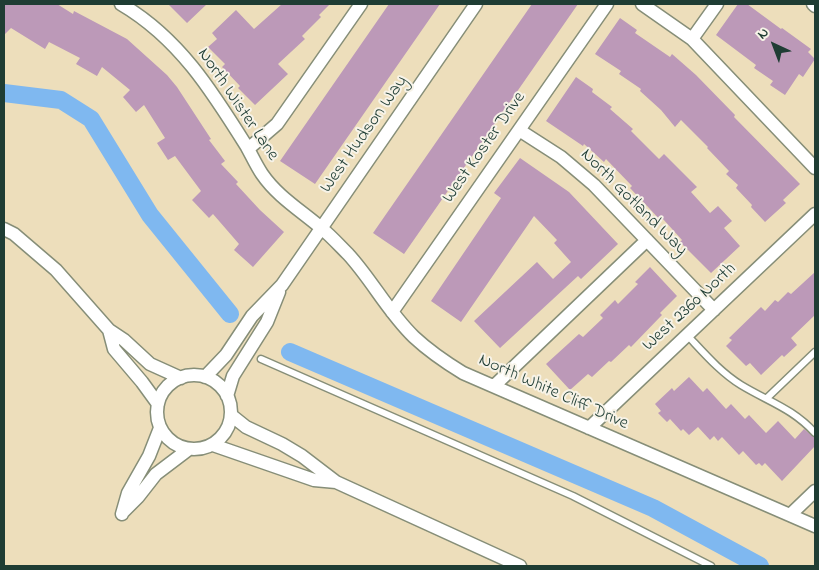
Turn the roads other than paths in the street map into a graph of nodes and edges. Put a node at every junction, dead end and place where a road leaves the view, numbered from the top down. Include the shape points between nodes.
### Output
1 (121, 4) edge
2 (360, 4) edge
3 (476, 4) edge
4 (607, 4) edge
5 (642, 4) edge
6 (717, 4) edge
7 (692, 39) junction
8 (519, 130) junction
9 (248, 148) junction
10 (815, 168) edge
11 (815, 214) edge
12 (322, 228) junction
13 (4, 229) edge
14 (647, 240) junction
15 (282, 285) junction
16 (714, 310) junction
17 (392, 312) junction
18 (109, 330) junction
19 (687, 335) junction
20 (815, 352) edge
21 (261, 359) dead end
22 (205, 377) junction
23 (181, 378) junction
24 (494, 386) junction
25 (227, 396) junction
26 (768, 398) junction
27 (158, 404) junction
28 (231, 414) junction
29 (160, 428) junction
30 (589, 428) junction
31 (815, 433) edge
32 (213, 445) junction
33 (189, 449) junction
34 (336, 482) junction
35 (815, 490) edge
36 (790, 515) junction
37 (815, 526) edge
38 (520, 566) edge
39 (711, 566) edge

1 - 9 street, North Wister Lane via 160,32 190,62
2 - 9 street via 277,124
3 - 12 street, West Hudson Way
4 - 8 street, West Koster Drive
5 - 7 street
6 - 7 street
7 - 10 street
8 - 14 street, North Gotland Way via 578,170
8 - 17 street, West Koster Drive
9 - 12 street, North Wister Lane via 272,187
11 - 16 street, West 2360 North
12 - 15 street, West Hudson Way
12 - 17 street, North White Cliff Drive via 370,280
13 - 18 street via 56,270
14 - 16 street, North Gotland Way
14 - 24 street
15 - 22 street, West Hudson Way via 252,316 226,356
15 - 25 street, West Hudson Way via 267,322 233,376
16 - 19 street, West 2360 North
17 - 24 street, North White Cliff Drive via 437,357
18 - 23 street via 150,364
18 - 27 street via 114,349
19 - 26 lane via 728,376
19 - 30 street, West 2360 North
20 - 26 lane
21 - 39 lane via 573,496
22 - 23 street
22 - 25 street via 216,382
23 - 27 street via 162,393
24 - 30 street, North White Cliff Drive
25 - 28 street
26 - 31 lane via 798,417
27 - 29 street
28 - 32 street via 222,437
28 - 34 street via 246,428 302,456
29 - 33 street via 177,446
29 - 33 street via 128,493 122,514 156,474
30 - 36 street, North White Cliff Drive
32 - 33 street
32 - 34 street via 314,480
34 - 38 street
35 - 36 street
36 - 37 street, North White Cliff Drive

